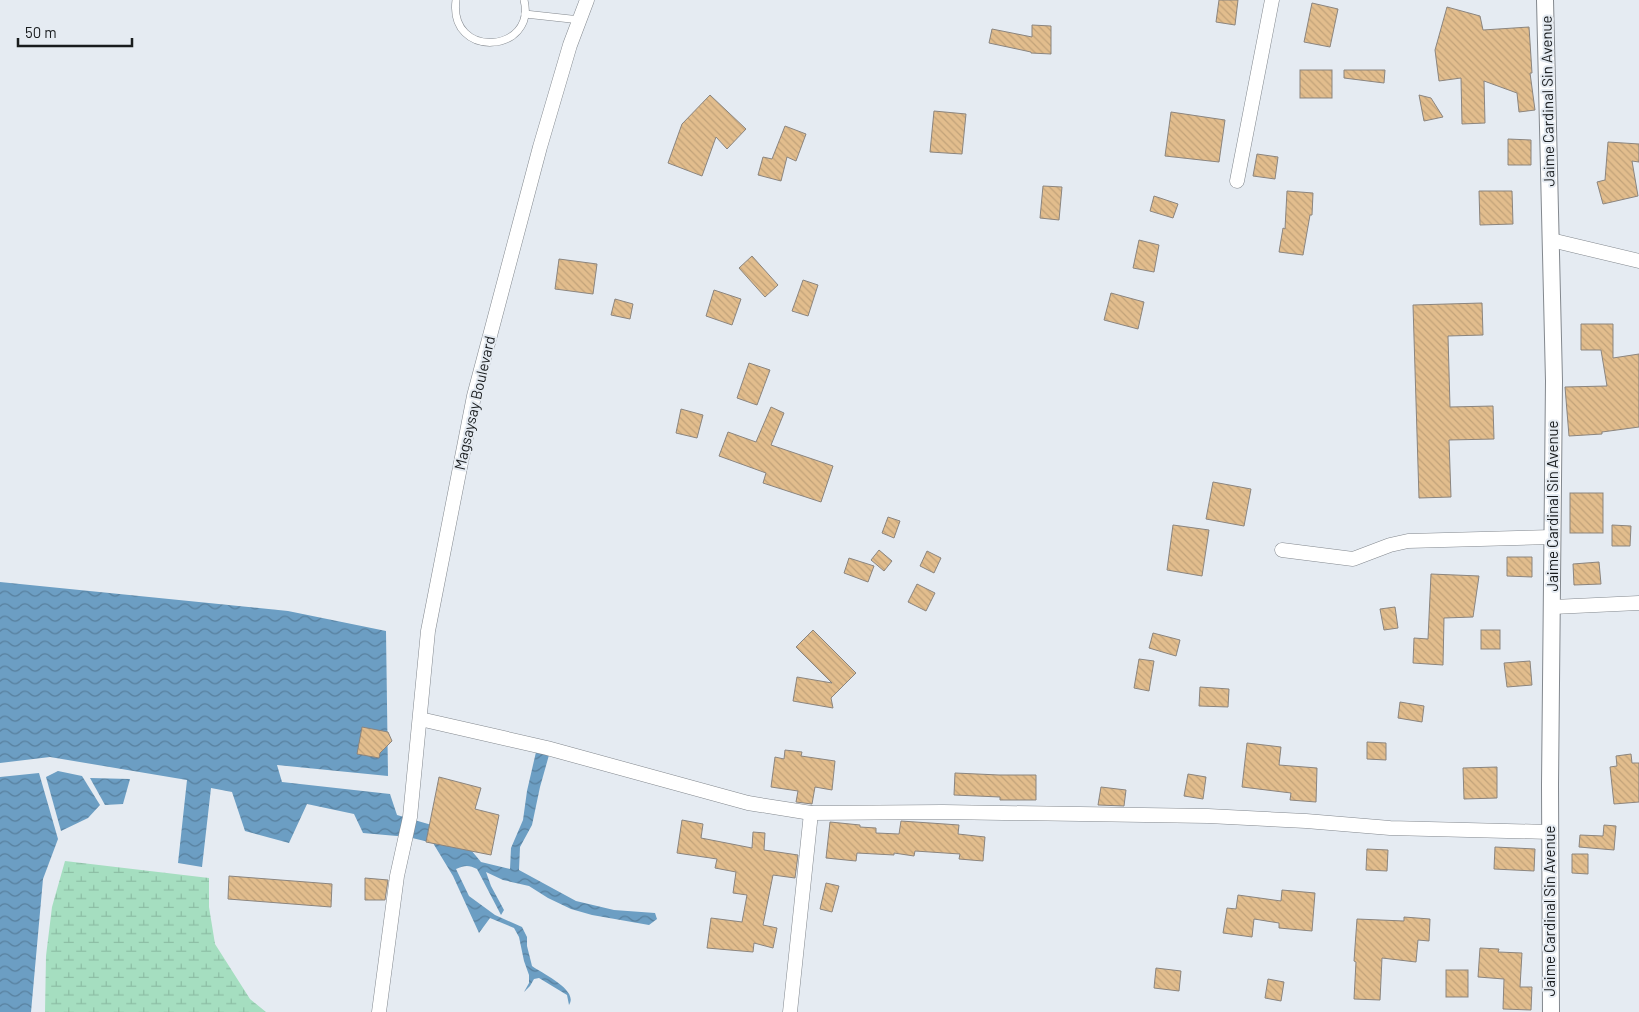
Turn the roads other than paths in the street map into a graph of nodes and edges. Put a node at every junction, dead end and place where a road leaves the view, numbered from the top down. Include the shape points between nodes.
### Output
1 (456, 0) edge
2 (524, 0) edge
3 (587, 0) edge
4 (1272, 0) edge
5 (1545, 0) edge
6 (525, 14) junction
7 (580, 20) junction
8 (1237, 181) dead end
9 (1551, 240) junction
10 (1639, 261) edge
11 (1552, 537) junction
12 (1282, 550) dead end
13 (1639, 604) edge
14 (1553, 607) junction
15 (420, 719) junction
16 (811, 813) junction
17 (1550, 832) junction
18 (379, 1012) edge
19 (790, 1012) edge
20 (1551, 1012) edge

1 - 6 lane via 461,28 473,38 488,43 498,43 512,36 522,24
2 - 6 lane
3 - 7 street, Magsaysay Boulevard
4 - 8 street
5 - 9 street, Jaime Cardinal Sin Avenue
6 - 7 lane
7 - 15 street, Magsaysay Boulevard via 540,147 474,396 428,631
9 - 10 street
9 - 11 street, Jaime Cardinal Sin Avenue via 1554,381
11 - 12 street via 1408,541 1353,559
11 - 14 street, Jaime Cardinal Sin Avenue
13 - 14 street
14 - 17 street, Jaime Cardinal Sin Avenue
15 - 16 street via 547,748 748,803
15 - 18 street, Magsaysay Boulevard via 410,816 397,876
16 - 17 street via 1208,816 1390,828
16 - 19 street
17 - 20 street, Jaime Cardinal Sin Avenue

